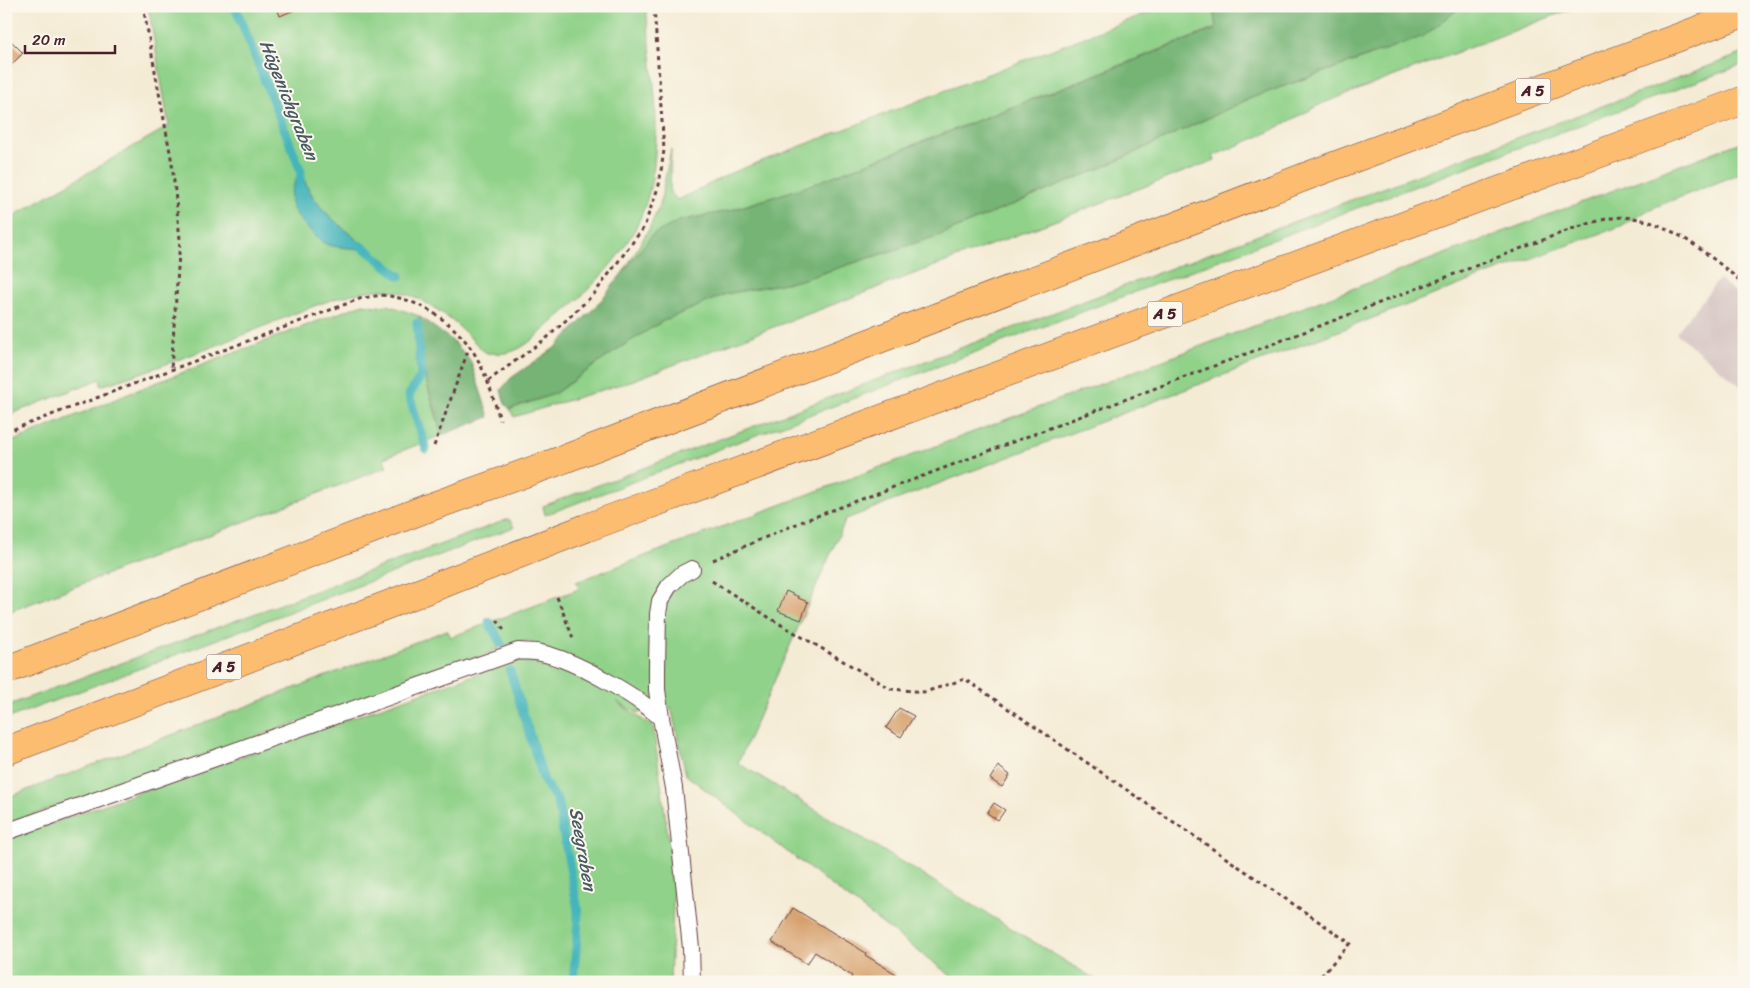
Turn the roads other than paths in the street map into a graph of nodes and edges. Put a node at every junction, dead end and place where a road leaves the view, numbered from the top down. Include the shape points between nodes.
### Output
1 (1744, 12) edge
2 (1744, 100) edge
3 (692, 569) road end
4 (6, 670) edge
5 (661, 718) junction
6 (6, 751) edge
7 (6, 832) edge
8 (692, 982) edge

1 - 4 highway, A 5, bridge
2 - 6 highway, A 5, bridge via 586,528
3 - 5 lane via 669,586 660,601 657,690
5 - 7 lane via 644,703 564,660 518,651
5 - 8 lane via 674,788

